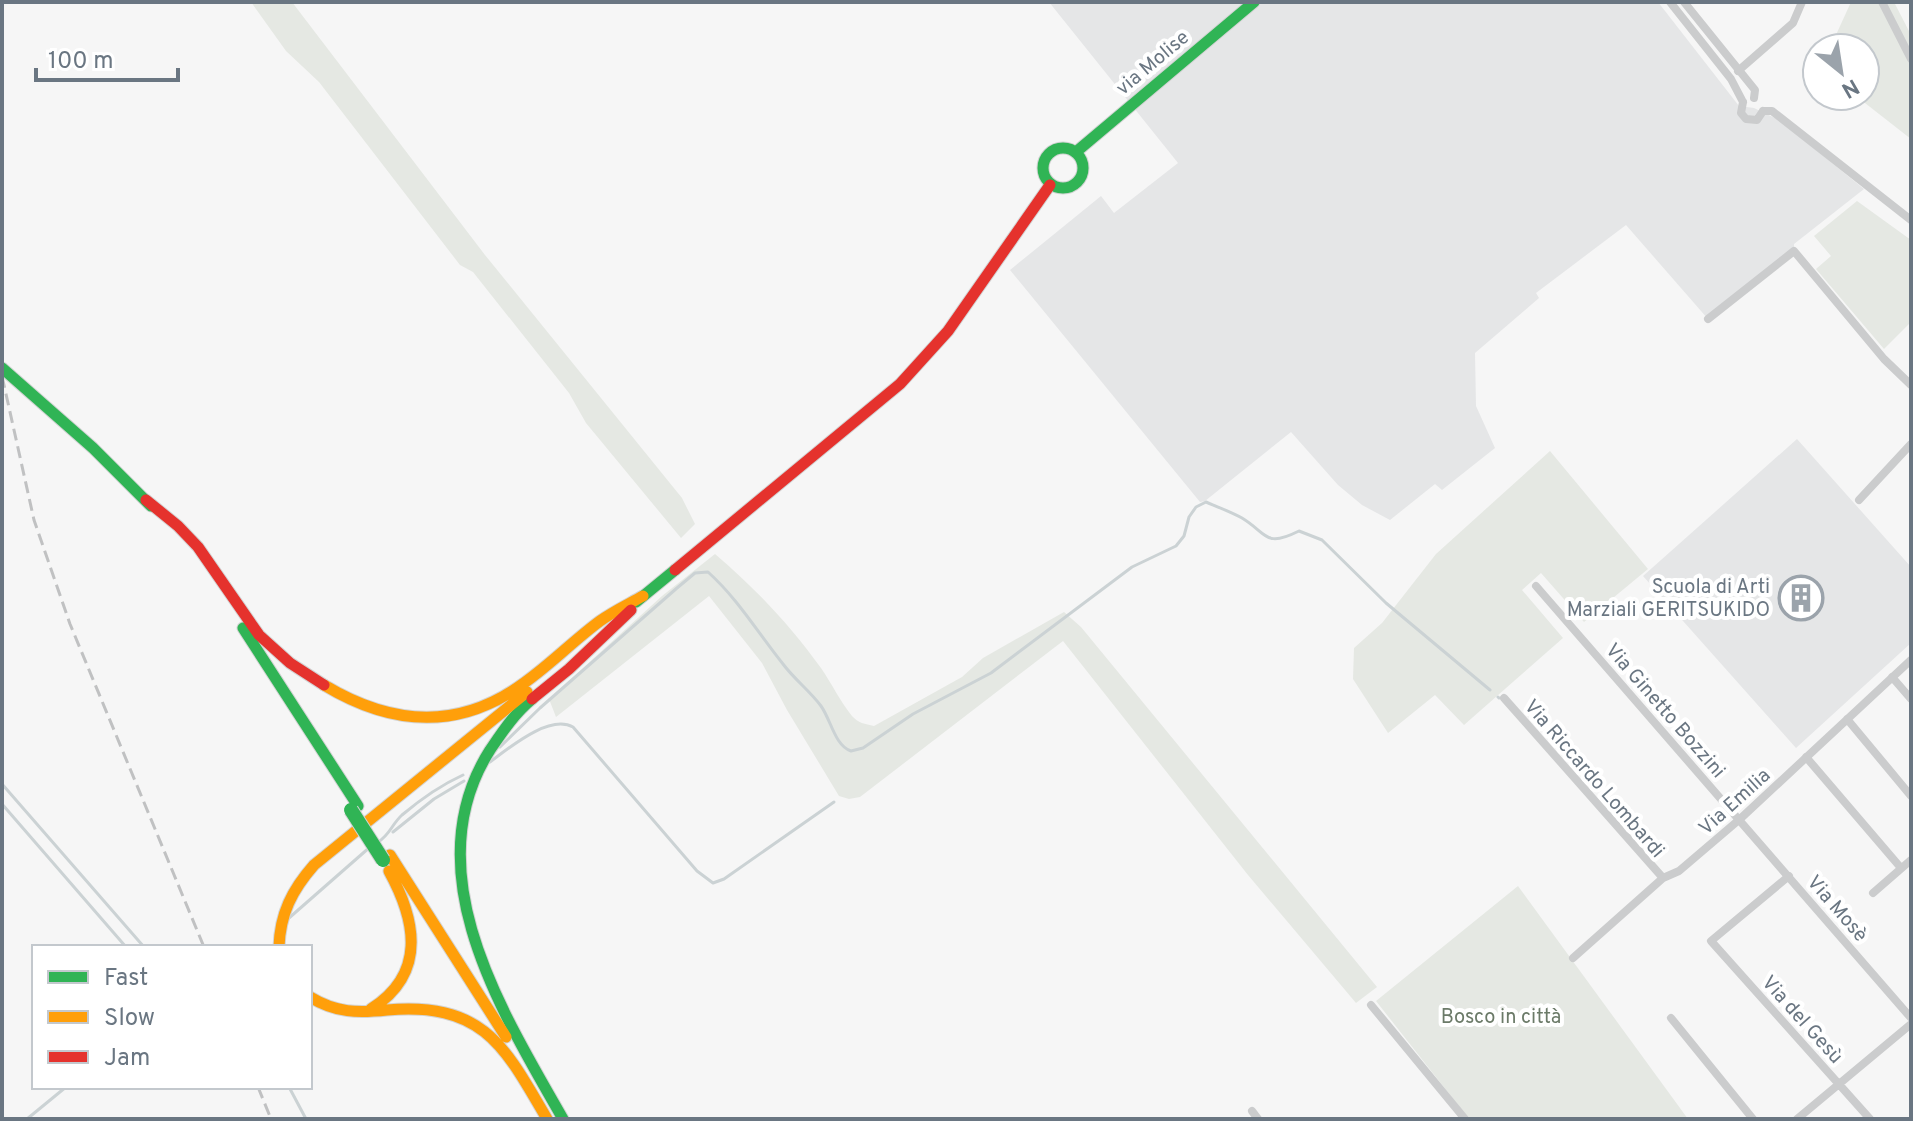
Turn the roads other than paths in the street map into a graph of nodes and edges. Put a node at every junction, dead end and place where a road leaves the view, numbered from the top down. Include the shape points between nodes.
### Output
1 (1254, 2) edge
2 (1670, 2) edge
3 (1684, 2) edge
4 (1802, 2) edge
5 (1882, 2) edge
6 (1911, 59) edge
7 (1738, 71) junction
8 (1754, 98) junction
9 (1743, 102) junction
10 (1763, 111) junction
11 (1076, 152) junction
12 (1050, 185) junction
13 (1911, 220) edge
14 (1708, 319) dead end
15 (2, 368) edge
16 (1911, 385) edge
17 (1911, 444) edge
18 (146, 500) junction
19 (1859, 500) dead end
20 (1536, 586) dead end
21 (643, 596) junction
22 (1911, 660) edge
23 (1892, 677) junction
24 (1504, 698) dead end
25 (1911, 699) edge
26 (1847, 719) junction
27 (1806, 757) junction
28 (1911, 796) edge
29 (1740, 819) junction
30 (386, 858) junction
31 (1911, 860) edge
32 (1901, 868) junction
33 (1789, 876) junction
34 (1663, 878) junction
35 (1873, 893) dead end
36 (279, 945) edge
37 (1573, 958) dead end
38 (312, 998) edge
39 (1371, 1005) dead end
40 (356, 1014) junction
41 (1671, 1018) dead end
42 (1911, 1021) edge
43 (1839, 1084) junction
44 (1461, 1118) edge
45 (552, 1119) edge
46 (563, 1119) edge
47 (1753, 1119) edge
48 (1797, 1119) edge
49 (1870, 1119) edge

1 - 11 main road, via Molise
2 - 9 street
3 - 7 street
4 - 7 street via 1793,23
5 - 6 street
7 - 8 street via 1755,90
8 - 9 street
8 - 10 street
9 - 10 street via 1746,119 1757,120
10 - 13 street via 1772,111
11 - 12 main road via 1083,164 1078,182 1061,189
11 - 12 main road via 1057,148 1043,161
12 - 21 main road via 948,331 900,384
14 - 16 street via 1794,251
15 - 18 main road
17 - 19 street
18 - 21 main road via 187,534 278,653 344,695 397,716 457,715 497,701 599,622
18 - 30 main road via 221,593
20 - 29 street, Via Ginetto Bozzini
21 - 36 main road via 314,865 287,899
21 - 46 main road via 595,647 511,718 478,766 462,810 459,870 476,945 507,1021
22 - 23 street, Via Emilia
23 - 25 street
23 - 26 street, Via Emilia
24 - 34 street, Via Riccardo Lombardi
26 - 27 street, Via Emilia
26 - 28 street
27 - 29 street, Via Emilia
27 - 32 street
29 - 33 street, Via Mosè
29 - 34 street, Via Emilia via 1679,871
30 - 40 main road via 405,899 411,928 409,963 399,987 381,1005
30 - 45 main road via 476,987
31 - 32 street
32 - 35 street
33 - 42 street, Via Mosè
33 - 43 street, Via del Gesù via 1711,941
34 - 37 street, Via Emilia
38 - 40 main road via 327,1008
39 - 44 street
40 - 45 main road via 434,1008 470,1020 510,1059
41 - 47 street
42 - 43 street
43 - 48 street
43 - 49 street, Via del Gesù

